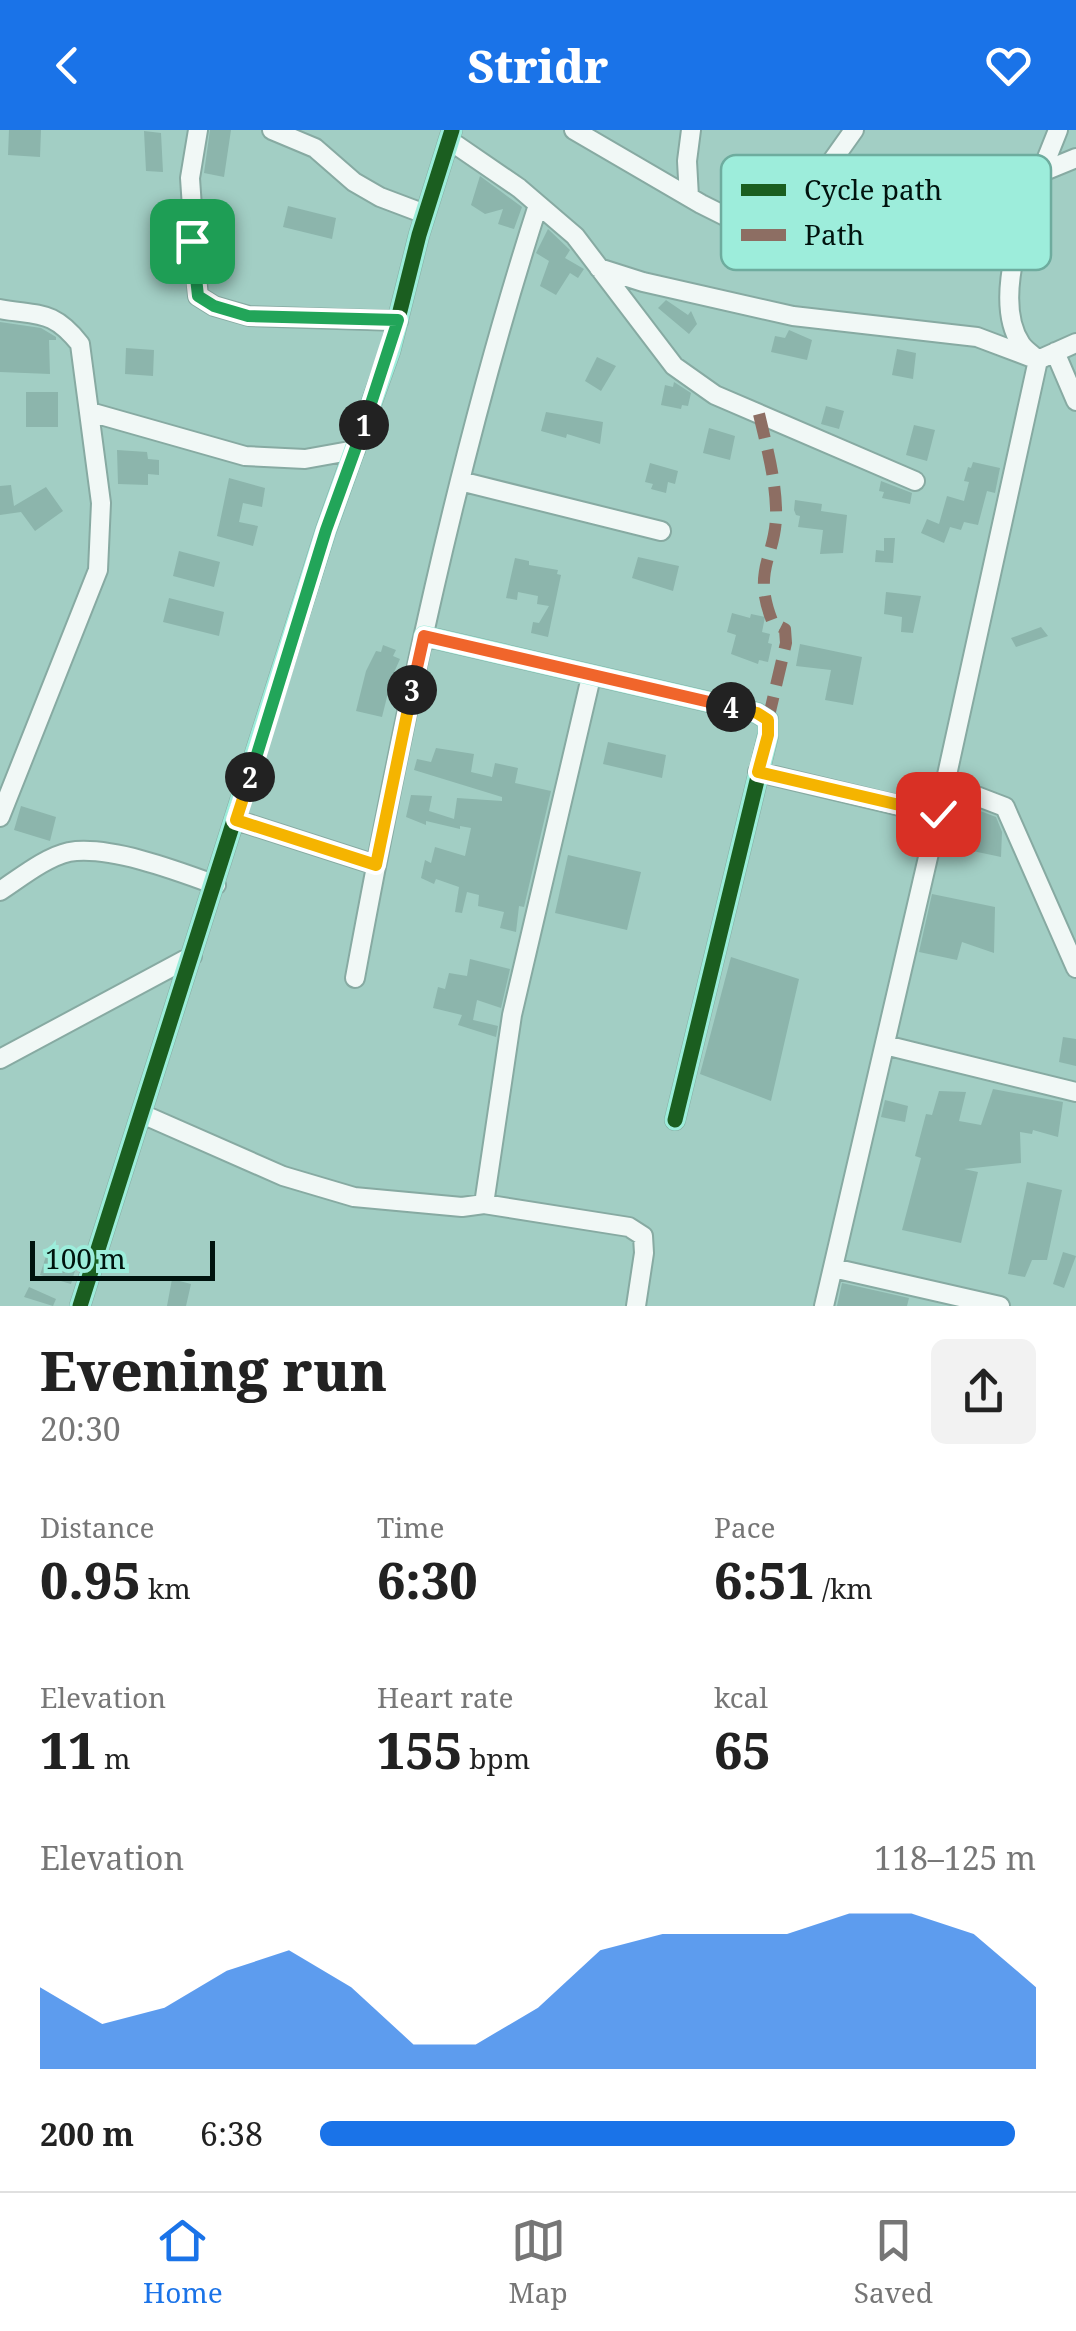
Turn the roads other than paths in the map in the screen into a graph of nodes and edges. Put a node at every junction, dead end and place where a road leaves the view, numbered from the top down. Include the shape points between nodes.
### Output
1 (198, 130) edge
2 (272, 130) edge
3 (574, 130) edge
4 (691, 130) edge
5 (854, 130) edge
6 (1058, 130) edge
7 (450, 135) edge
8 (836, 155) edge
9 (1048, 155) edge
10 (1076, 158) edge
11 (1051, 168) edge
12 (689, 197) junction
13 (538, 205) junction
14 (721, 213) edge
15 (425, 214) junction
16 (599, 268) junction
17 (1013, 270) edge
18 (0, 309) edge
19 (398, 320) junction
20 (1076, 343) edge
21 (1046, 356) junction
22 (1076, 401) edge
23 (90, 412) junction
24 (355, 450) junction
25 (460, 481) junction
26 (915, 482) dead end
27 (662, 531) dead end
28 (424, 636) junction
29 (590, 677) junction
30 (758, 772) junction
31 (945, 784) junction
32 (938, 814) junction
33 (0, 817) edge
34 (236, 820) junction
35 (376, 865) junction
36 (216, 885) junction
37 (0, 891) edge
38 (192, 956) junction
39 (1076, 968) edge
40 (355, 978) dead end
41 (885, 1045) junction
42 (0, 1059) edge
43 (1076, 1092) edge
44 (142, 1114) junction
45 (674, 1120) dead end
46 (484, 1204) junction
47 (833, 1268) junction
48 (80, 1306) edge
49 (636, 1306) edge
50 (824, 1306) edge
51 (1000, 1306) edge

1 - 19 street via 190,178 198,296 248,316
2 - 15 street via 315,148 380,197
3 - 12 street
4 - 12 street
5 - 8 street
6 - 9 street
7 - 13 street
7 - 15 street
10 - 11 street
12 - 14 street
13 - 16 street via 575,236
13 - 25 street
15 - 19 street
16 - 21 street via 793,316 977,336
16 - 26 street via 674,366 714,394
17 - 21 street via 1008,302 1020,343
18 - 23 street via 64,324 80,344
19 - 24 street
20 - 21 street
21 - 22 street
21 - 31 street
23 - 24 street via 245,456 305,459
23 - 33 street via 101,503 98,570
24 - 34 street
25 - 27 street
25 - 28 street
28 - 29 street
28 - 35 street
29 - 30 street via 757,713 768,720
29 - 46 street via 512,1014
30 - 32 street
30 - 45 street
31 - 32 street
31 - 39 street via 1006,807
32 - 41 street
34 - 35 street
34 - 36 street
35 - 40 street
36 - 37 street via 166,867 67,852
36 - 38 street
38 - 42 street
38 - 44 street
41 - 43 street
41 - 47 street
44 - 46 street via 282,1176 354,1197 462,1208
44 - 48 street
46 - 49 street via 629,1226 643,1236
47 - 50 street
47 - 51 street

